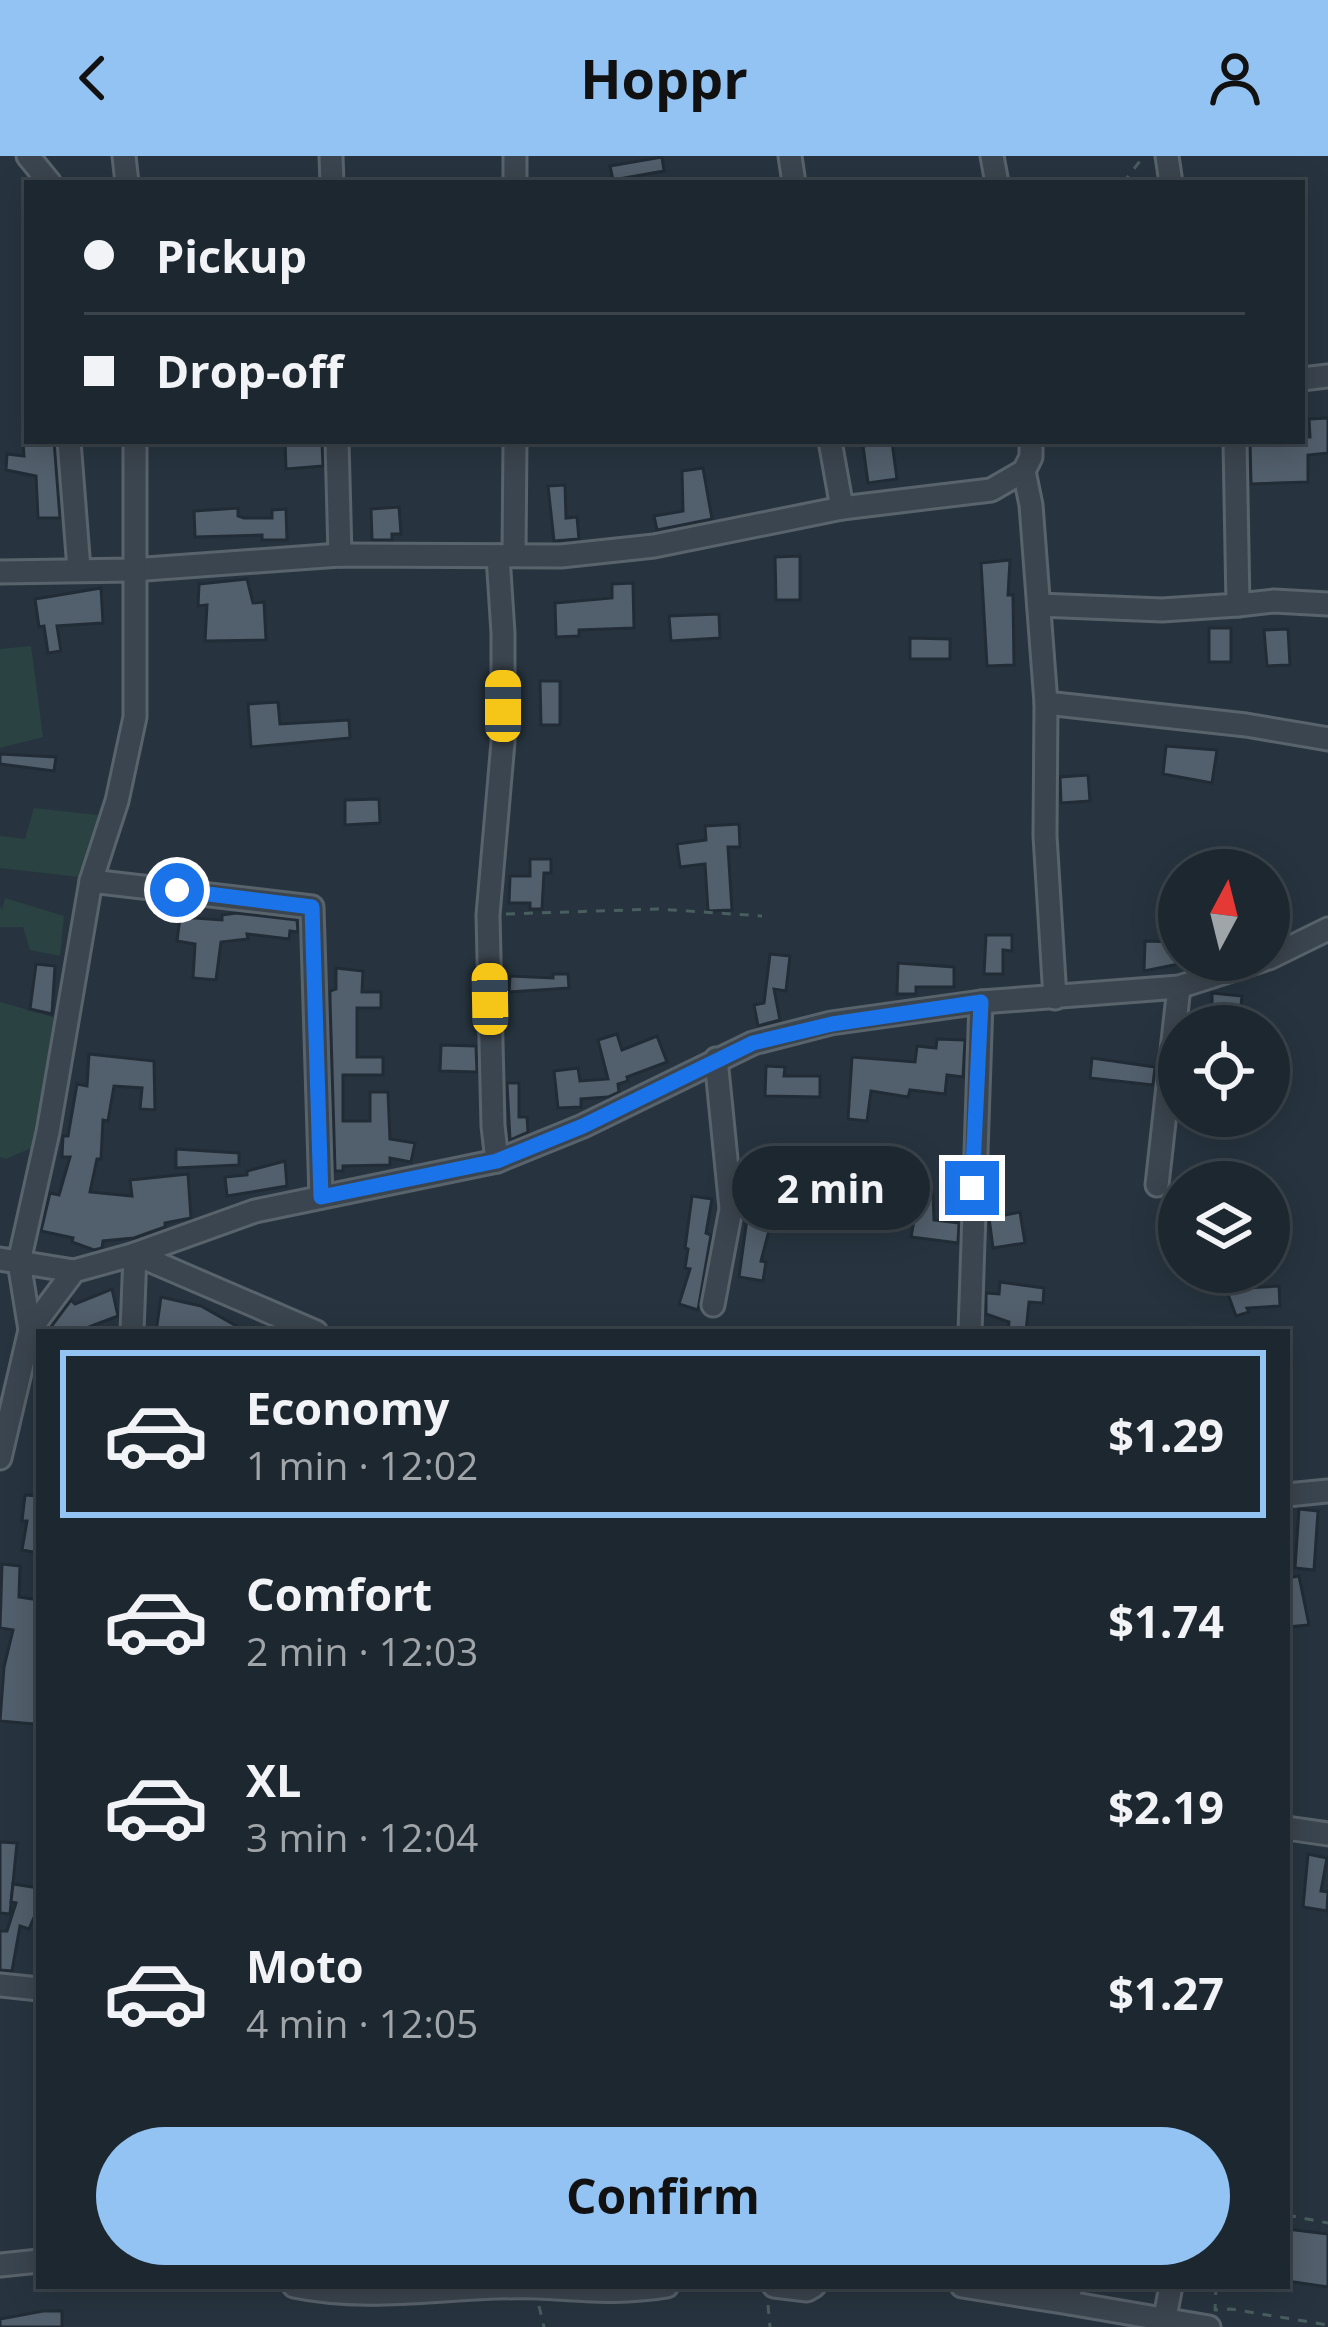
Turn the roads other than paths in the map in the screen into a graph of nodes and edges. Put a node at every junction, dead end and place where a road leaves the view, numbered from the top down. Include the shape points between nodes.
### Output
1 (28, 156) edge
2 (48, 180) edge
3 (69, 444) edge
4 (135, 444) edge
5 (337, 444) edge
6 (514, 444) edge
7 (831, 444) edge
8 (1031, 444) edge
9 (1235, 444) edge
10 (1024, 471) junction
11 (842, 508) junction
12 (340, 555) junction
13 (506, 555) junction
14 (79, 569) junction
15 (132, 570) junction
16 (0, 572) edge
17 (1328, 604) edge
18 (1039, 605) junction
19 (1238, 605) junction
20 (1046, 703) junction
21 (1328, 739) edge
22 (91, 881) junction
23 (1328, 929) edge
24 (1290, 947) edge
25 (1198, 981) edge
26 (1179, 987) junction
27 (1055, 998) junction
28 (981, 1002) junction
29 (716, 1059) junction
30 (497, 1161) junction
31 (1157, 1185) dead end
32 (321, 1197) junction
33 (135, 1254) junction
34 (10, 1260) edge
35 (74, 1270) junction
36 (712, 1305) dead end
37 (275, 1324) edge
38 (132, 1329) edge
39 (970, 1329) edge
40 (30, 1330) junction
41 (0, 1458) edge
42 (1328, 1491) edge
43 (1290, 1496) edge
44 (1290, 1828) edge
45 (1328, 1834) edge
46 (0, 1985) edge
47 (36, 1989) edge
48 (36, 2261) edge
49 (0, 2265) edge
50 (332, 2289) edge
51 (495, 2289) edge
52 (802, 2289) edge
53 (998, 2289) edge
54 (1170, 2289) edge
55 (1070, 2295) edge
56 (771, 2296) edge
57 (1165, 2317) junction
58 (1212, 2321) edge

1 - 2 street
3 - 14 street
4 - 15 street
5 - 12 street
6 - 13 street
7 - 11 street
8 - 10 street
9 - 19 street
10 - 11 street via 992,490
10 - 18 street
11 - 13 street via 654,546
12 - 13 street
12 - 15 street
13 - 30 street via 503,742 488,915
14 - 15 street
14 - 16 street
15 - 22 street via 135,717
17 - 19 street
18 - 19 street
18 - 20 street
20 - 21 street
20 - 27 street
22 - 32 street via 312,907
22 - 34 street via 48,1132
23 - 24 street
25 - 26 street
26 - 27 street
26 - 31 street
27 - 28 street
28 - 29 street via 832,1024
28 - 39 street
29 - 30 street
29 - 36 street via 731,1209
30 - 32 street
32 - 33 street
33 - 35 street
33 - 37 street
33 - 38 street
34 - 35 street
34 - 40 street
35 - 40 street
40 - 41 street
42 - 43 street
44 - 45 street
46 - 47 street
48 - 49 street
50 - 51 street
52 - 56 street
53 - 55 street
54 - 57 street
55 - 57 street
57 - 58 street

